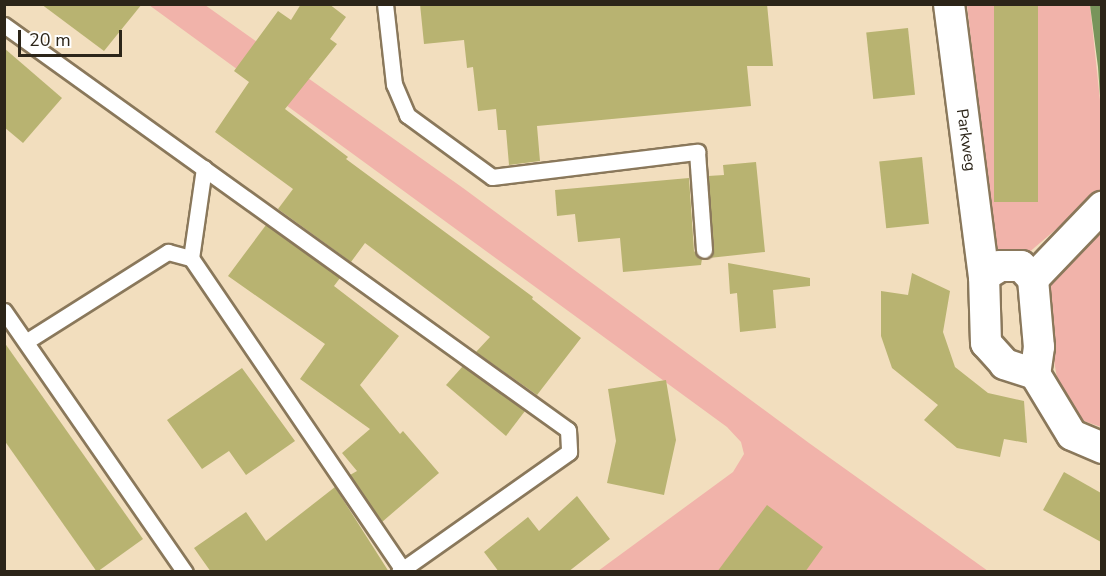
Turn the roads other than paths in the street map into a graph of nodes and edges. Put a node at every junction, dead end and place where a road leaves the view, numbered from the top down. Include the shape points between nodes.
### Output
1 (385, 4) edge
2 (949, 4) edge
3 (4, 25) edge
4 (204, 168) junction
5 (1101, 207) edge
6 (704, 250) dead end
7 (191, 258) junction
8 (984, 276) junction
9 (1033, 279) junction
10 (4, 311) edge
11 (27, 341) junction
12 (1035, 374) junction
13 (1101, 448) edge
14 (400, 570) edge
15 (184, 572) edge

1 - 6 lane via 394,84 407,115 492,177 696,152
2 - 8 street, Parkweg
3 - 4 lane
4 - 7 lane
4 - 14 lane via 568,430 568,452
5 - 9 street
7 - 11 lane via 168,252
7 - 14 lane
8 - 9 street via 1000,266 1021,266
8 - 12 street, Parkweg via 986,343 1005,364
9 - 12 street via 1039,347
10 - 11 lane
11 - 15 lane
12 - 13 street via 1072,435

